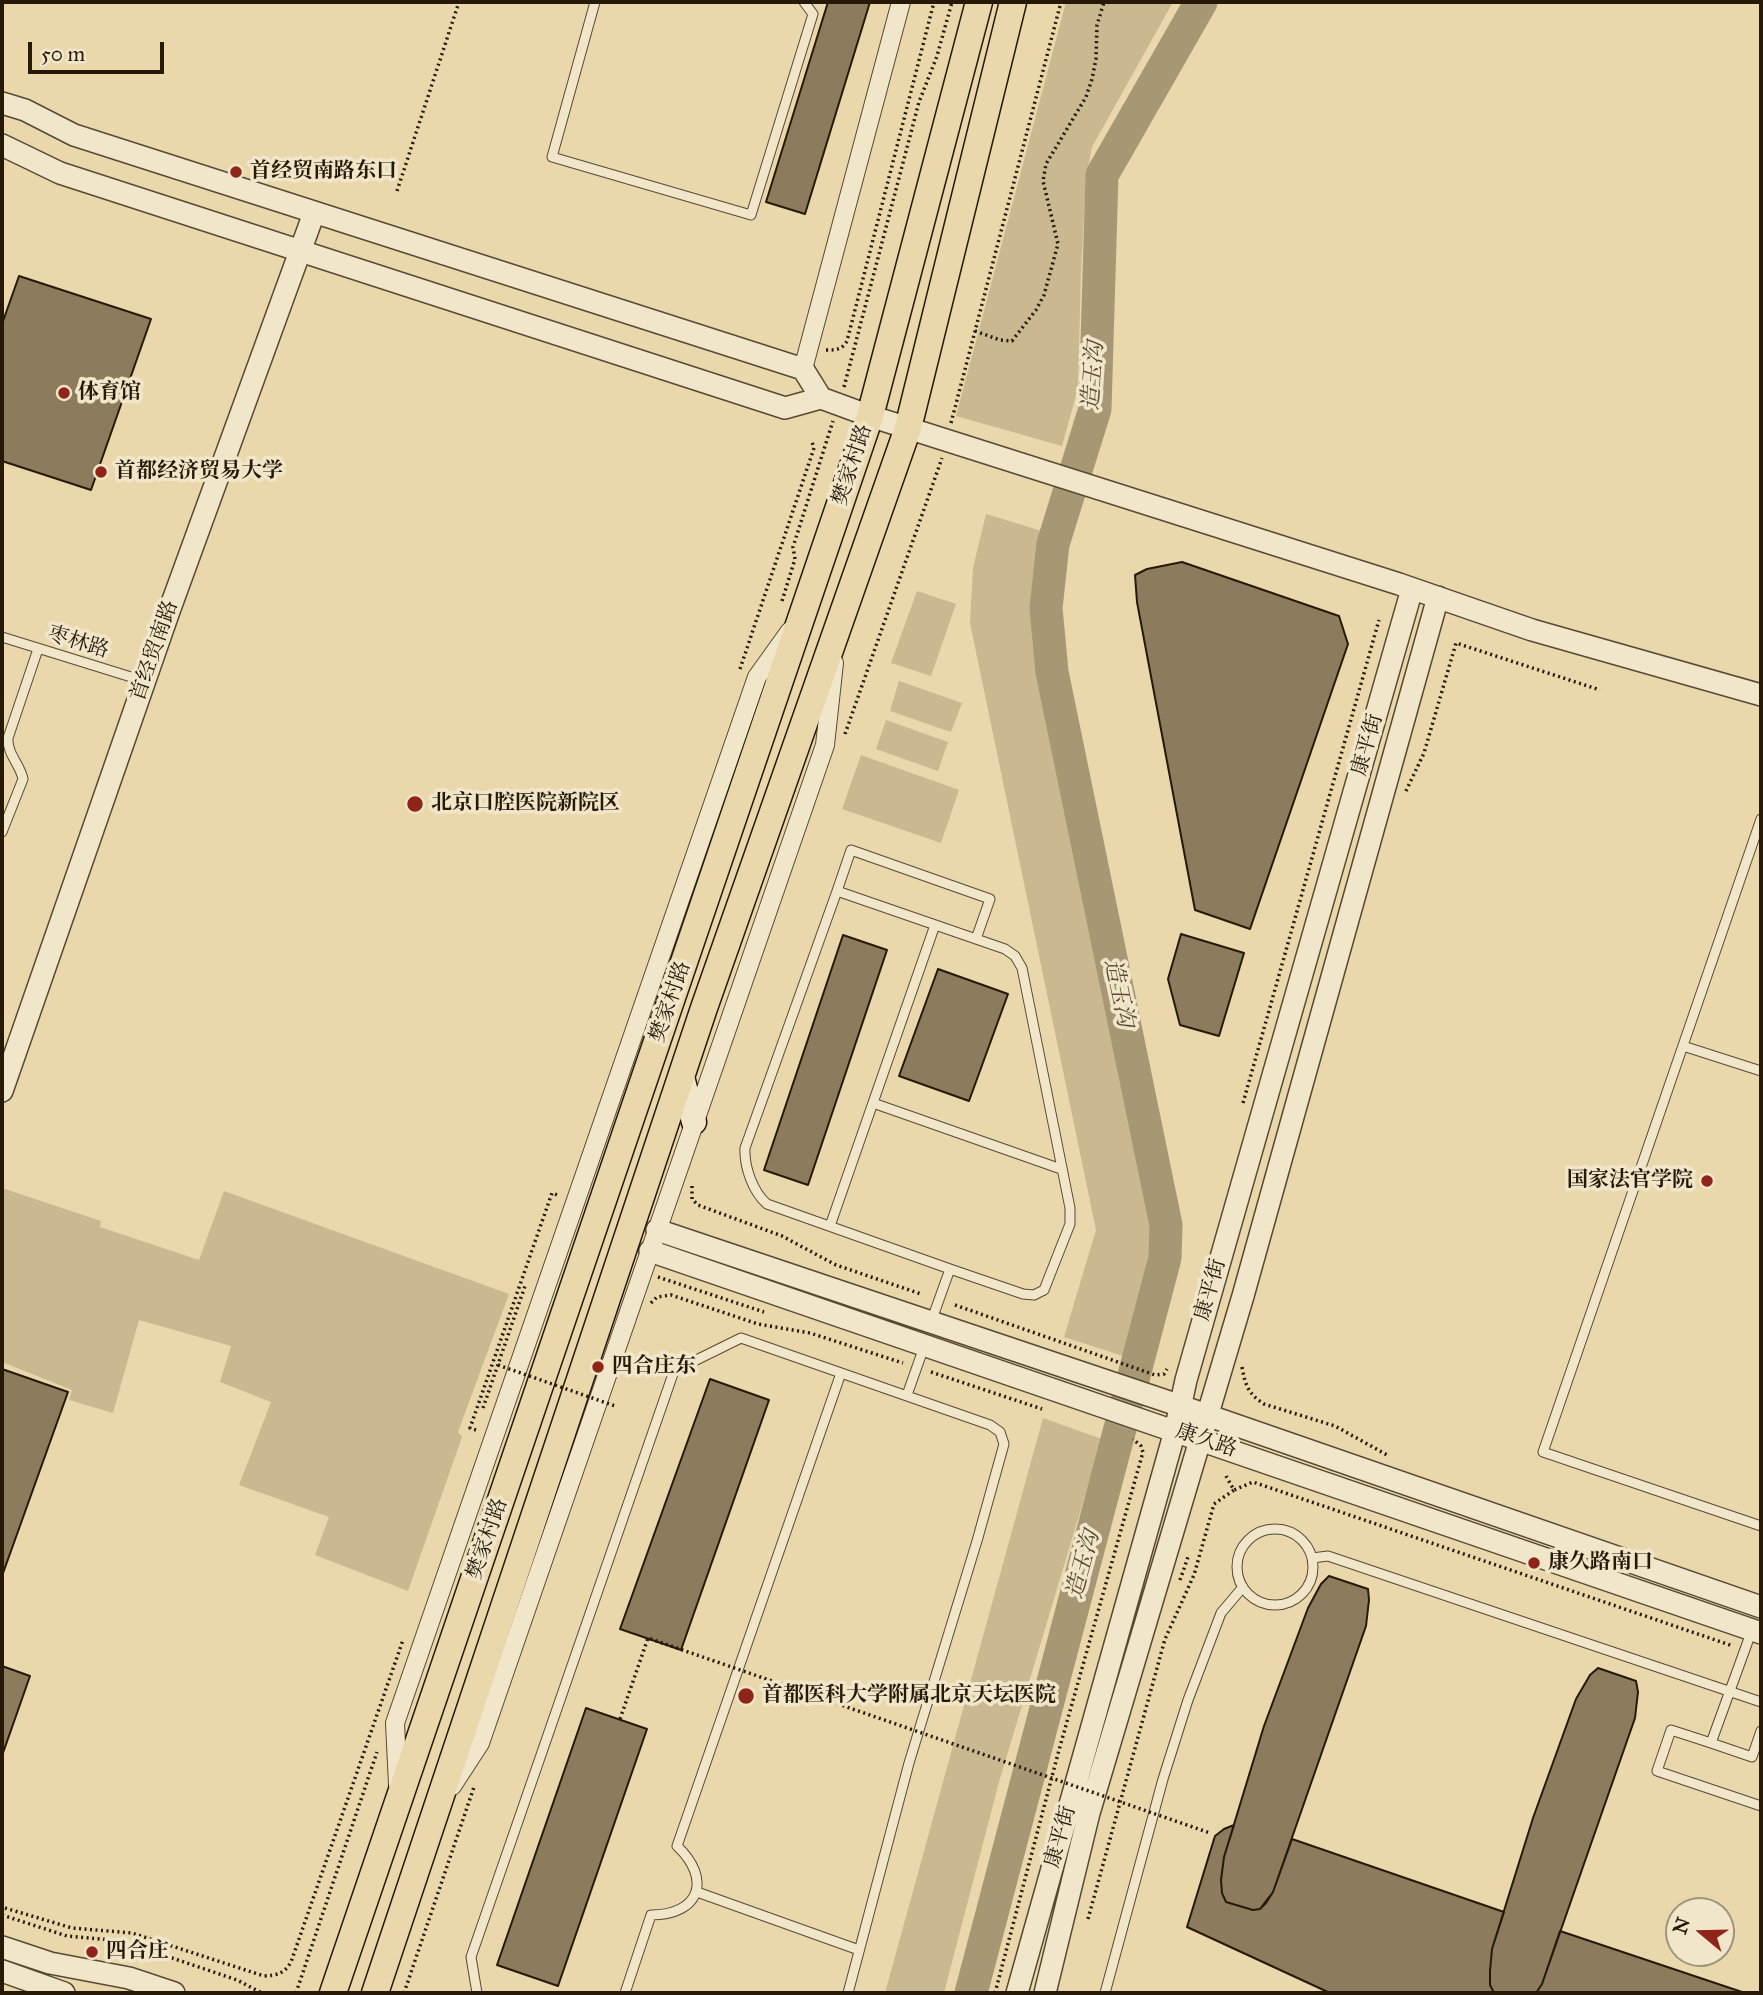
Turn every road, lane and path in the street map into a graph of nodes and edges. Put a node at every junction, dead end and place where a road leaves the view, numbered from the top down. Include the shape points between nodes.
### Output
1 (459, 2) edge
2 (595, 2) edge
3 (804, 2) edge
4 (901, 2) edge
5 (934, 2) edge
6 (952, 2) edge
7 (979, 2) edge
8 (1013, 2) edge
9 (1061, 2) edge
10 (1104, 2) edge
11 (2, 103) edge
12 (2, 145) edge
13 (397, 191) dead end
14 (314, 213) junction
15 (302, 251) junction
16 (975, 331) junction
17 (805, 359) junction
18 (829, 401) junction
19 (870, 416) junction
20 (908, 428) junction
21 (947, 440) junction
22 (812, 442) dead end
23 (1412, 589) junction
24 (1438, 597) junction
25 (791, 612) junction
26 (1379, 620) dead end
27 (838, 622) junction
28 (2, 637) edge
29 (38, 649) junction
30 (740, 668) dead end
31 (144, 681) junction
32 (1600, 690) dead end
33 (1761, 695) edge
34 (843, 742) dead end
35 (1400, 803) dead end
36 (1761, 819) edge
37 (2, 832) edge
38 (1751, 850) junction
39 (1761, 853) edge
40 (837, 891) junction
41 (936, 925) junction
42 (976, 939) junction
43 (1684, 1046) junction
44 (1761, 1071) edge
45 (681, 1077) junction
46 (2, 1091) edge
47 (873, 1103) junction
48 (1240, 1113) dead end
49 (695, 1122) junction
50 (1061, 1169) junction
51 (562, 1182) dead end
52 (692, 1184) dead end
53 (830, 1226) junction
54 (654, 1240) junction
55 (708, 1247) junction
56 (701, 1268) junction
57 (950, 1269) junction
58 (921, 1294) dead end
59 (955, 1305) dead end
60 (931, 1322) junction
61 (925, 1345) junction
62 (498, 1365) dead end
63 (1170, 1367) dead end
64 (1242, 1367) dead end
65 (1110, 1371) junction
66 (931, 1372) dead end
67 (841, 1373) junction
68 (907, 1395) junction
69 (615, 1406) dead end
70 (1180, 1406) junction
71 (1044, 1409) dead end
72 (1207, 1415) junction
73 (478, 1423) dead end
74 (1175, 1431) junction
75 (1200, 1439) junction
76 (1136, 1440) dead end
77 (1392, 1458) dead end
78 (1226, 1476) dead end
79 (1234, 1490) junction
80 (1761, 1526) edge
81 (1312, 1558) junction
82 (1243, 1587) junction
83 (1761, 1607) edge
84 (404, 1637) dead end
85 (1752, 1638) edge
86 (1730, 1691) junction
87 (1761, 1702) edge
88 (620, 1719) dead end
89 (395, 1723) junction
90 (1761, 1731) edge
91 (1711, 1743) junction
92 (1757, 1758) edge
93 (477, 1778) dead end
94 (399, 1799) junction
95 (1761, 1806) edge
96 (437, 1809) junction
97 (1210, 1833) dead end
98 (697, 1892) junction
99 (5, 1908) dead end
100 (2, 1914) edge
101 (1088, 1919) dead end
102 (2, 1947) edge
103 (859, 1950) junction
104 (2, 1971) edge
105 (64, 1993) edge
106 (174, 1993) edge
107 (262, 1993) edge
108 (296, 1993) edge
109 (333, 1993) edge
110 (375, 1993) edge
111 (404, 1993) edge
112 (477, 1993) edge
113 (625, 1993) edge
114 (848, 1993) edge
115 (995, 1993) edge
116 (1017, 1993) edge
117 (1045, 1993) edge
118 (1105, 1993) edge

1 - 13 path
2 - 3 lane via 552,157 751,215 814,14
4 - 17 street
5 - 17 path via 847,341 838,350
6 - 18 path via 919,102 853,355
7 - 19 main road, 樊家村路
8 - 20 main road, 樊家村路
9 - 16 path
10 - 16 path via 1097,24 1092,79 1046,164 1043,181 1058,244 1044,295 1012,341
11 - 14 street via 74,135
12 - 15 street via 60,173
14 - 15 street, 首经贸南路
14 - 17 street
15 - 18 street via 785,408
15 - 31 street, 首经贸南路
16 - 21 path
17 - 18 street
18 - 19 street
18 - 25 path via 793,547
19 - 20 street
19 - 25 main road, 樊家村路
20 - 21 street
20 - 27 main road, 樊家村路
21 - 23 street
21 - 34 path
22 - 30 path via 814,448
23 - 24 street
23 - 70 street, 康平街
24 - 33 street via 1532,630
24 - 72 street, 康平街
25 - 89 street via 757,677
25 - 94 main road, 樊家村路
26 - 48 path
27 - 45 main road, 樊家村路
27 - 49 street via 825,745
28 - 29 lane, 枣林路
29 - 31 lane, 枣林路
29 - 37 lane via 8,738 23,779
31 - 46 street, 首经贸南路
32 - 35 path via 1456,643 1424,753
36 - 38 lane
38 - 39 lane
38 - 43 lane
40 - 41 lane
40 - 42 lane via 851,850 990,899
40 - 53 lane via 745,1148 758,1196 767,1204
41 - 42 lane
41 - 47 lane
42 - 50 lane via 1005,949 1022,968
43 - 44 lane
43 - 80 lane via 1543,1452
45 - 49 main road
45 - 96 main road, 樊家村路
47 - 50 lane
47 - 53 lane
49 - 54 street
50 - 57 lane via 1070,1224 1044,1290 1023,1294
51 - 73 path via 557,1195 552,1193 470,1429 476,1430
52 - 58 path via 692,1199 698,1205 782,1236 836,1265
53 - 57 lane
54 - 55 street, 康久路
54 - 56 street, 康久路
54 - 96 street via 480,1743
55 - 56 street
55 - 60 street, 康久路
56 - 61 street, 康久路
57 - 60 lane
59 - 65 path
60 - 65 street, 康久路
61 - 68 lane
61 - 74 street, 康久路
62 - 69 path, bridge
63 - 65 path via 1156,1375
64 - 77 path via 1254,1398 1335,1426
65 - 70 street, 康久路 via 1147,1394
66 - 71 path
67 - 68 lane
67 - 98 lane via 677,1846 698,1874
67 - 112 lane via 741,1339 674,1371 471,1957
68 - 103 lane via 990,1425 1000,1432 1004,1444 908,1763
70 - 72 street, 康久路
70 - 74 street, 康平街
72 - 75 street, 康平街
72 - 83 street, 康久路
74 - 75 street, 康久路
74 - 116 street, 康平街
75 - 85 street, 康久路
75 - 117 street, 康平街 via 1089,1813
76 - 115 path via 1143,1452
78 - 79 path
79 - 85 path via 1253,1482
79 - 101 path via 1214,1504 1194,1575 1165,1639
81 - 82 lane via 1310,1581 1295,1599 1284,1604 1261,1602
81 - 82 lane via 1298,1537 1274,1529 1261,1532 1242,1549 1238,1575
81 - 86 lane via 1328,1556
82 - 118 lane via 1220,1613 1188,1700
84 - 99 path via 286,1970 264,1976 132,1933 72,1928
85 - 86 lane
86 - 87 lane
86 - 91 lane
88 - 97 path, bridge via 648,1638
89 - 94 street
89 - 108 path via 378,1749
90 - 92 lane
91 - 92 lane
91 - 95 lane via 1671,1730 1657,1771
93 - 111 path
94 - 109 main road, 樊家村路
96 - 110 main road, 樊家村路
98 - 103 lane
98 - 113 lane via 680,1911 651,1915
100 - 107 path via 67,1936 122,1941
102 - 106 street
103 - 114 lane
104 - 105 street

